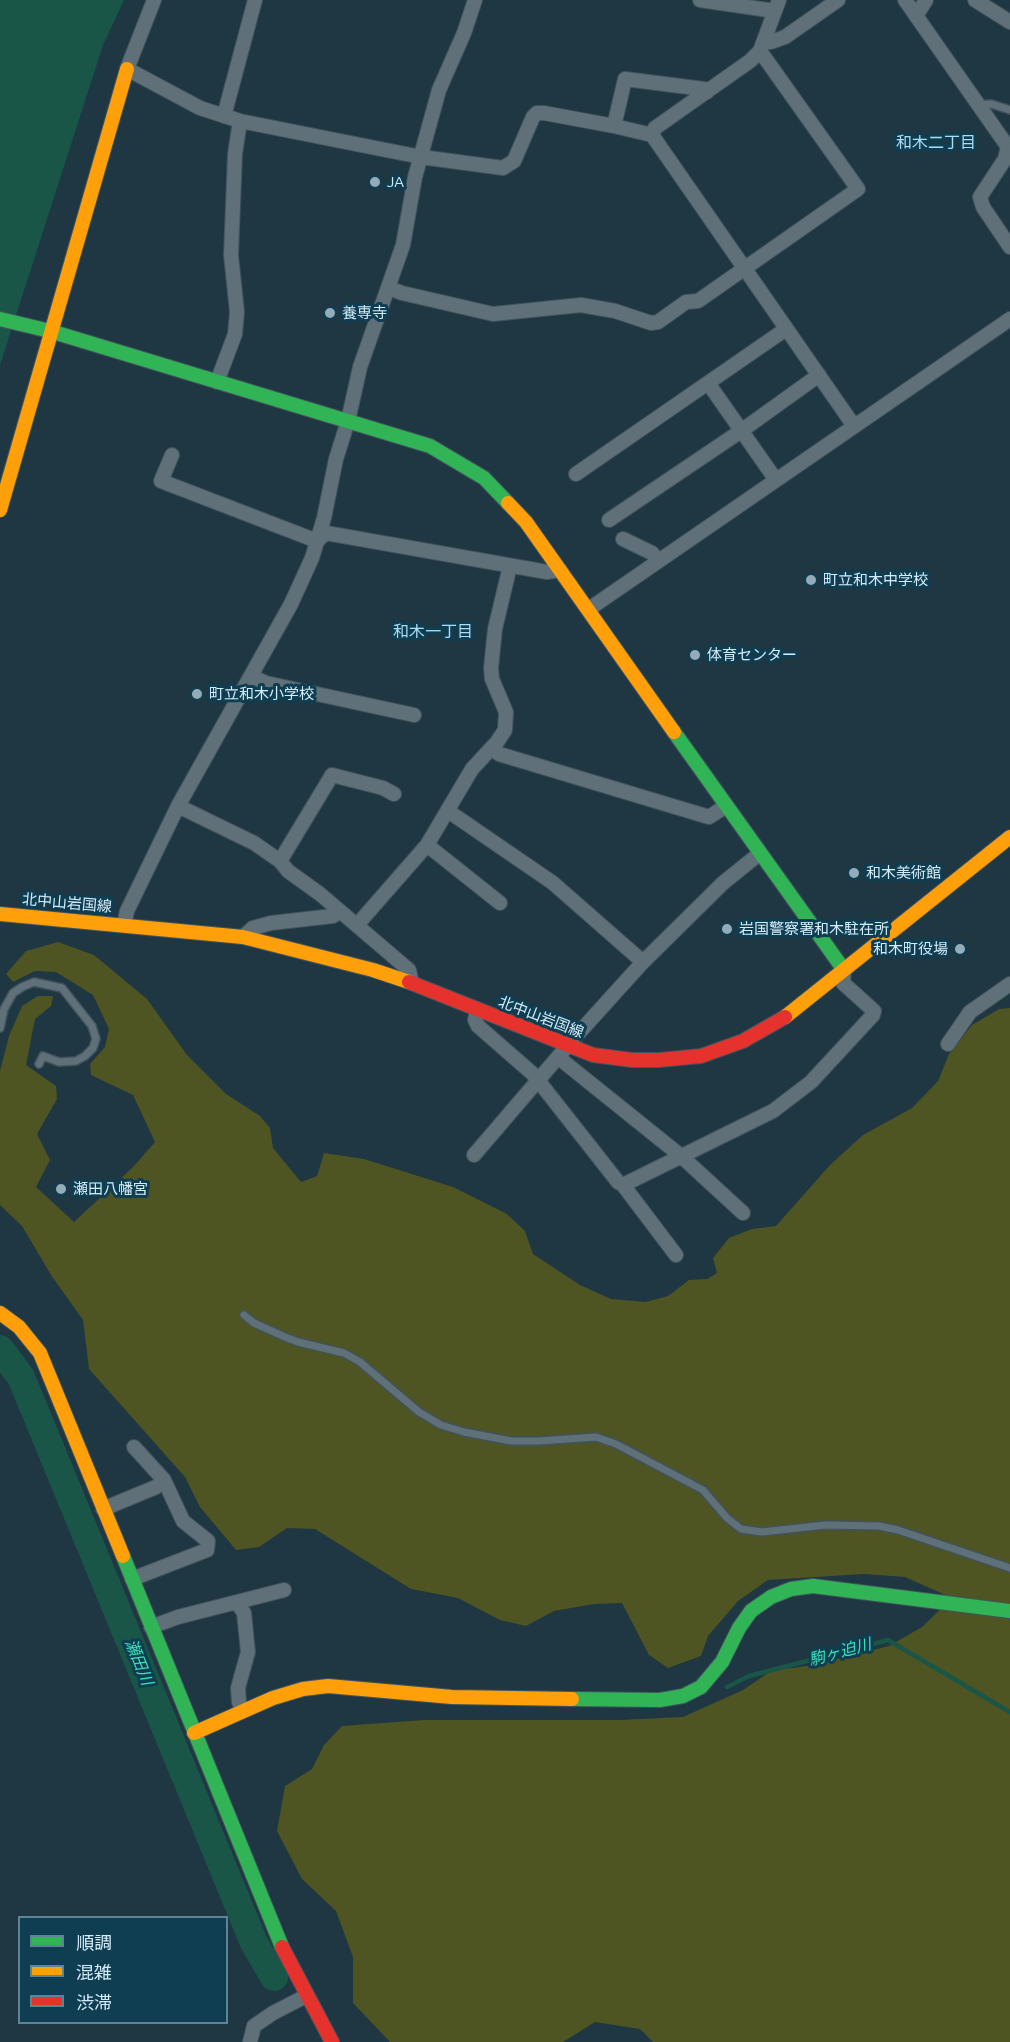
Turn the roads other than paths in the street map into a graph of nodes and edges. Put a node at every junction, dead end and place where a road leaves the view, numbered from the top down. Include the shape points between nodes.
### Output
1 (154, 0) edge
2 (255, 0) edge
3 (475, 0) edge
4 (700, 0) edge
5 (838, 0) edge
6 (905, 0) edge
7 (926, 0) edge
8 (975, 0) edge
9 (777, 5) edge
10 (916, 16) junction
11 (1010, 22) edge
12 (762, 46) junction
13 (127, 69) junction
14 (706, 92) junction
15 (978, 105) junction
16 (1010, 110) edge
17 (224, 116) junction
18 (240, 121) junction
19 (614, 126) junction
20 (652, 135) junction
21 (421, 157) junction
22 (1010, 247) edge
23 (744, 268) junction
24 (388, 288) junction
25 (0, 319) edge
26 (1010, 319) edge
27 (786, 328) junction
28 (50, 331) junction
29 (819, 375) junction
30 (217, 382) junction
31 (708, 383) junction
32 (348, 421) junction
33 (854, 426) junction
34 (741, 431) junction
35 (172, 455) dead end
36 (576, 474) dead end
37 (776, 480) junction
38 (0, 510) edge
39 (609, 520) dead end
40 (623, 539) dead end
41 (316, 541) junction
42 (658, 561) junction
43 (510, 566) junction
44 (560, 570) junction
45 (589, 609) junction
46 (251, 676) junction
47 (414, 715) dead end
48 (492, 748) junction
49 (394, 794) dead end
50 (178, 806) junction
51 (726, 806) junction
52 (448, 811) junction
53 (1010, 837) edge
54 (427, 845) junction
55 (759, 854) junction
56 (280, 861) junction
57 (500, 903) dead end
58 (340, 911) junction
59 (0, 914) edge
60 (124, 925) junction
61 (357, 926) junction
62 (243, 937) junction
63 (643, 962) junction
64 (844, 970) junction
65 (412, 983) junction
66 (1010, 984) edge
67 (477, 1010) junction
68 (0, 1028) edge
69 (948, 1044) dead end
70 (563, 1051) junction
71 (39, 1064) dead end
72 (538, 1080) junction
73 (474, 1155) dead end
74 (681, 1156) junction
75 (623, 1185) junction
76 (743, 1213) dead end
77 (676, 1255) dead end
78 (0, 1313) edge
79 (244, 1315) dead end
80 (134, 1447) dead end
81 (164, 1480) junction
82 (103, 1509) junction
83 (1010, 1568) edge
84 (132, 1580) junction
85 (284, 1590) dead end
86 (237, 1602) junction
87 (1010, 1611) edge
88 (151, 1627) junction
89 (243, 1711) junction
90 (194, 1733) junction
91 (306, 1996) junction
92 (250, 2042) edge
93 (332, 2042) edge

1 - 13 street
2 - 17 street
3 - 21 street via 439,90
4 - 9 street
5 - 12 street via 785,37
6 - 10 street
7 - 10 street
8 - 11 street
9 - 12 street
10 - 15 street
12 - 14 street via 750,61
12 - 23 street via 858,189
13 - 17 street via 200,108
13 - 28 street
14 - 19 street via 625,79
14 - 20 street via 655,128
15 - 16 lane
15 - 22 street via 1008,147 1005,159 980,197
17 - 18 street
18 - 21 street
18 - 30 street via 231,255 237,312 235,334
19 - 20 street
19 - 21 street via 537,113 514,161 502,168
20 - 23 street
21 - 24 street via 403,245
23 - 24 street via 698,301 687,302 651,323 581,305 493,314
23 - 27 street
24 - 32 street via 360,367
25 - 28 street
26 - 33 street
27 - 29 street
27 - 31 street
28 - 30 street
28 - 38 street
29 - 33 street
29 - 34 street
30 - 32 street
31 - 34 street
31 - 36 street
32 - 41 street
32 - 44 street via 430,446 484,478 526,522
33 - 37 street
34 - 37 street
34 - 39 street
35 - 41 street via 161,481
37 - 42 street
40 - 42 street via 652,553
41 - 43 street via 326,533
41 - 46 street via 291,604
42 - 45 street
43 - 44 street via 547,572
43 - 48 street via 495,629 491,668 506,712 505,730
44 - 45 street
45 - 51 street
46 - 47 street via 266,683
46 - 50 street
48 - 51 street via 499,754 709,817
48 - 52 street via 472,769
49 - 56 street via 332,775
50 - 56 street via 254,843
50 - 60 street via 127,911
51 - 55 street
52 - 54 street
52 - 63 street via 553,884
53 - 64 street, 北中山岩国線
54 - 57 street
54 - 61 street
55 - 63 street via 723,883
55 - 64 street
56 - 58 street
58 - 61 street
58 - 62 street via 333,916 271,922 253,928
59 - 60 street, 北中山岩国線
60 - 62 street, 北中山岩国線
61 - 65 street via 409,970
62 - 65 street, 北中山岩国線
63 - 70 street
64 - 70 street, 北中山岩国線 via 786,1016 743,1041 701,1056 632,1060
64 - 74 street via 843,983 874,1011 873,1015 811,1082 773,1111
65 - 67 street, 北中山岩国線
66 - 69 street via 970,1012
67 - 70 street, 北中山岩国線
67 - 72 street via 478,1026
68 - 71 lane via 4,1009 13,993 22,987 34,982 62,988 92,1026 96,1039 93,1048 76,1061 59,1062 44,1056
70 - 72 street
70 - 74 street via 564,1062
72 - 73 street
72 - 75 street
74 - 75 street
74 - 76 street
75 - 77 street
78 - 82 street via 19,1327 39,1353
79 - 83 lane via 298,1342 344,1353 441,1425 511,1441 596,1437 616,1444 702,1490 741,1529 762,1532 825,1525 879,1526
80 - 81 street
81 - 82 street
81 - 84 street via 183,1521 208,1541 207,1550
82 - 84 street
84 - 88 street
85 - 86 street
86 - 88 street
86 - 89 street via 244,1613 248,1652 238,1688
87 - 89 street via 813,1586 771,1597 752,1611 713,1675 683,1696 660,1700 517,1699 328,1686 303,1689
88 - 90 street
89 - 90 street
90 - 91 street
91 - 92 street via 254,2026
91 - 93 street

